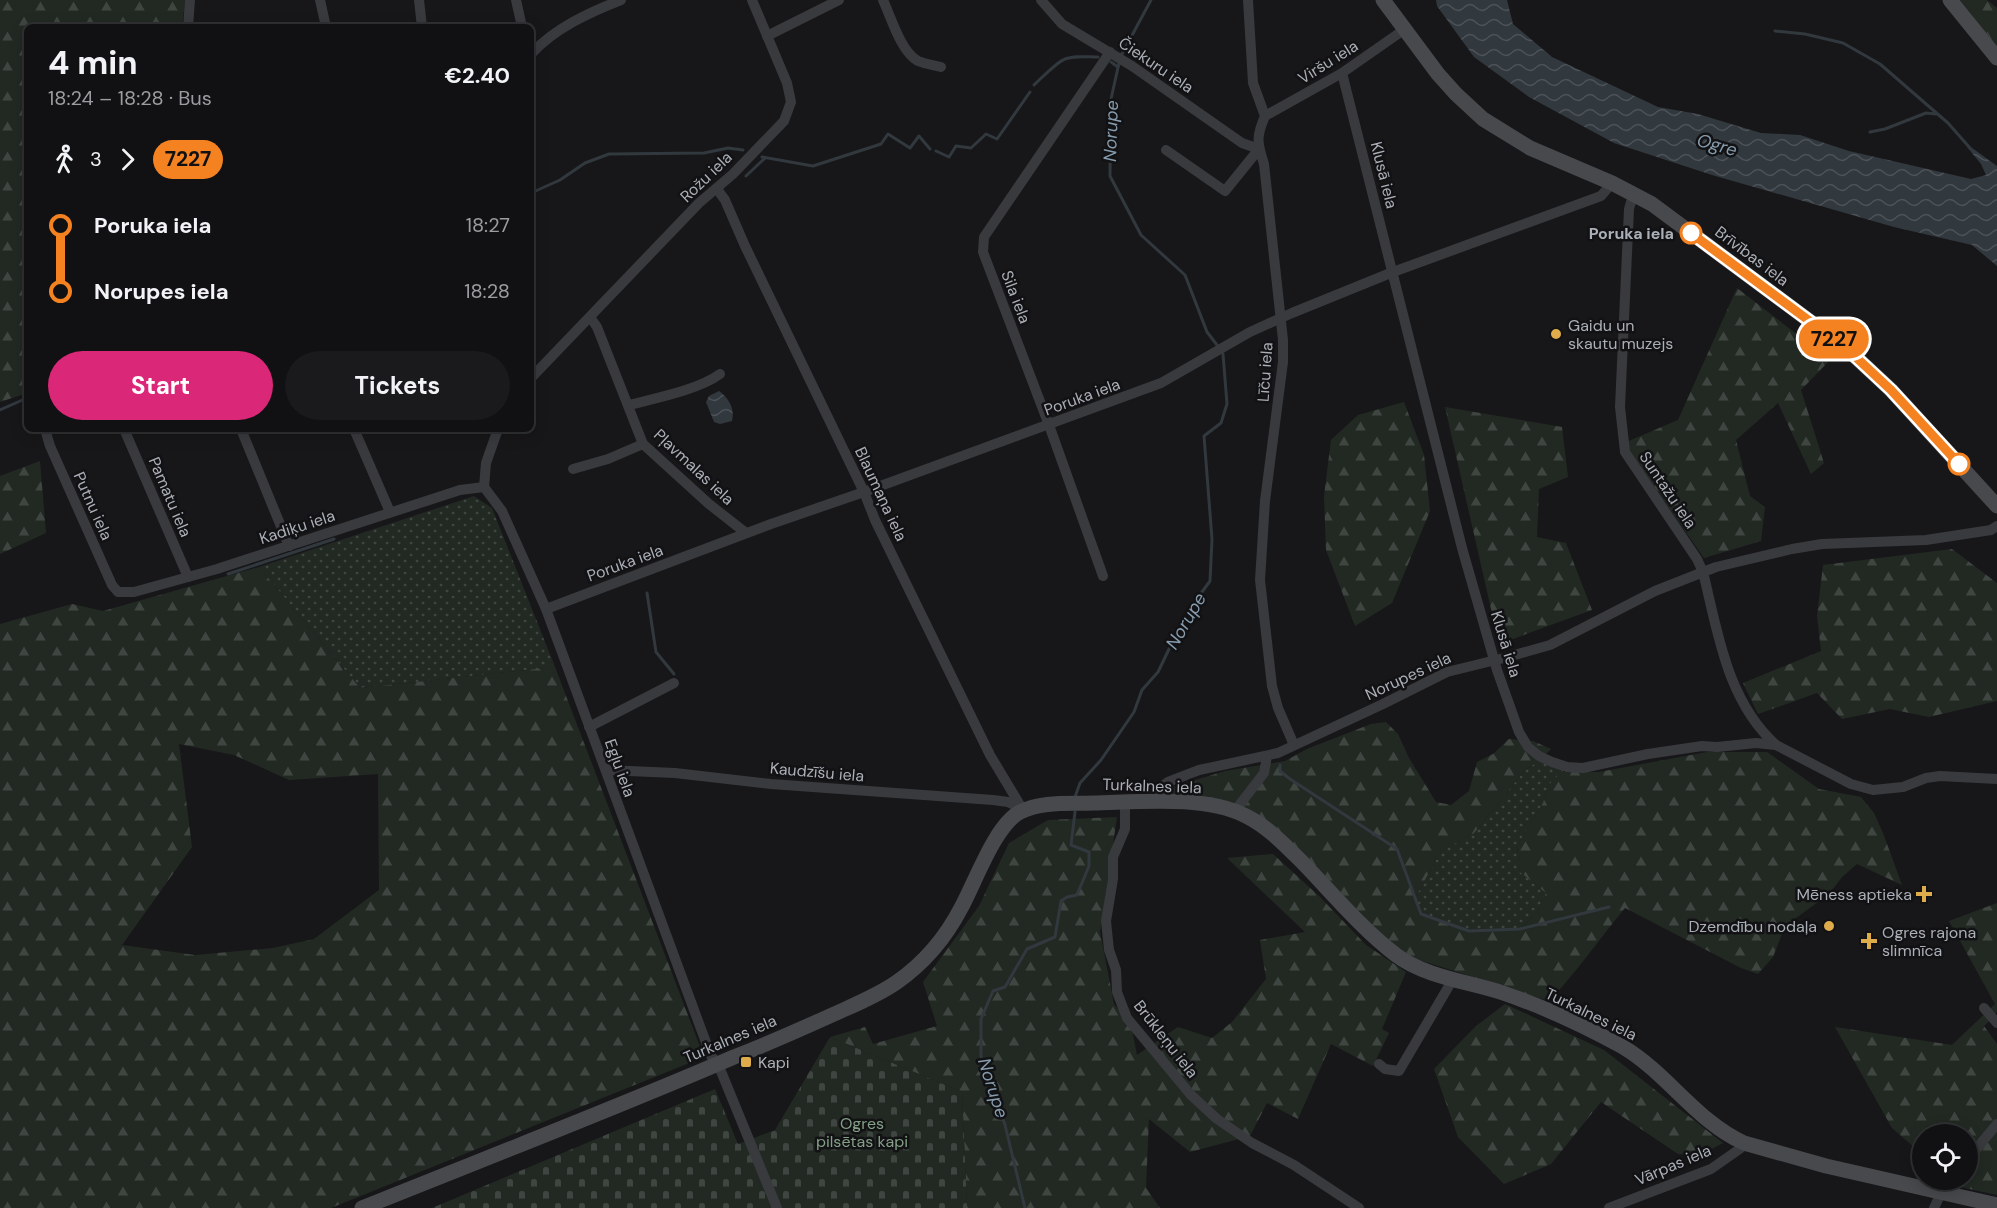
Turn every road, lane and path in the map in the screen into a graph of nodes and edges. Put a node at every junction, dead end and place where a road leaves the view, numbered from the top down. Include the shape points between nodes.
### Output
1 (190, 0) edge
2 (320, 0) edge
3 (418, 0) edge
4 (516, 0) edge
5 (621, 0) edge
6 (752, 0) edge
7 (839, 0) edge
8 (884, 0) edge
9 (1041, 0) edge
10 (1248, 0) edge
11 (1383, 0) edge
12 (1950, 0) edge
13 (188, 24) edge
14 (325, 24) edge
15 (422, 24) edge
16 (521, 24) edge
17 (1405, 29) junction
18 (767, 36) junction
19 (534, 48) edge
20 (1110, 52) junction
21 (1997, 58) edge
22 (941, 66) dead end
23 (1342, 74) junction
24 (1265, 116) junction
25 (1259, 149) junction
26 (1167, 150) dead end
27 (1612, 183) junction
28 (717, 189) junction
29 (1637, 195) junction
30 (1393, 272) junction
31 (590, 317) junction
32 (1281, 318) junction
33 (720, 374) dead end
34 (534, 375) edge
35 (629, 405) junction
36 (1049, 425) junction
37 (46, 432) edge
38 (125, 432) edge
39 (242, 432) edge
40 (355, 432) edge
41 (497, 432) edge
42 (643, 444) junction
43 (573, 469) dead end
44 (484, 487) junction
45 (864, 492) junction
46 (1997, 506) edge
47 (390, 513) junction
48 (1997, 526) edge
49 (746, 533) junction
50 (289, 546) junction
51 (1702, 572) junction
52 (1103, 576) dead end
53 (188, 577) junction
54 (118, 592) joint
55 (546, 609) junction
56 (1494, 660) junction
57 (674, 683) dead end
58 (589, 726) junction
59 (1294, 745) junction
60 (1776, 745) junction
61 (1267, 756) junction
62 (606, 770) junction
63 (1997, 779) edge
64 (1125, 802) junction
65 (1158, 802) junction
66 (1023, 810) junction
67 (1234, 812) junction
68 (1453, 979) junction
69 (1984, 1008) dead end
70 (1997, 1023) edge
71 (718, 1064) junction
72 (1379, 1064) dead end
73 (1997, 1124) edge
74 (1744, 1143) junction
75 (1978, 1147) edge
76 (1941, 1192) junction
77 (1997, 1205) edge
78 (362, 1208) edge
79 (777, 1208) edge
80 (1359, 1208) edge
81 (1609, 1208) edge
82 (1934, 1208) edge

1 - 13 street
2 - 14 street
3 - 15 street
4 - 16 street
5 - 19 street via 567,25
6 - 18 street, Rožu iela
7 - 18 street
8 - 22 street via 912,57
9 - 20 street, Čiekuru iela via 1062,24
10 - 24 street via 1253,83
11 - 17 main road, Brīvības iela
12 - 21 main road
17 - 23 street, Viršu iela
17 - 27 main road, Brīvības iela via 1438,74 1483,119 1530,148
18 - 28 street, Rožu iela via 787,82 791,102 788,112 779,128
20 - 25 street, Čiekuru iela via 1242,143
20 - 36 street, Sila iela via 984,237 983,252
23 - 24 street, Viršu iela
23 - 30 street, Klusā iela
24 - 25 street, Līču iela via 1258,134
25 - 26 street via 1225,191
25 - 32 street, Līču iela via 1264,164
27 - 29 main road, Brīvības iela
27 - 30 street, Poruka iela via 1601,196
28 - 31 street, Rožu iela
28 - 45 street, Blaumaņa iela
29 - 46 main road, Brīvības iela via 1846,348
29 - 51 street, Suntažu iela via 1629,209 1626,268 1620,407 1625,452 1691,549
30 - 32 street, Poruka iela
30 - 56 street, Klusā iela
31 - 34 street, Rožu iela
31 - 35 street, Pļavmalas iela
32 - 36 street, Poruka iela via 1161,383
32 - 59 street, Līču iela via 1283,362 1264,501 1260,580 1272,686
33 - 35 street via 687,389
35 - 42 street, Pļavmalas iela
36 - 45 street, Poruka iela
36 - 52 street, Sila iela
37 - 54 street, Putnu iela
38 - 53 street, Pamatu iela
39 - 50 street
40 - 47 street
41 - 44 street via 486,463
42 - 43 street
42 - 49 street, Pļavmalas iela
44 - 47 street, Kadiķu iela via 460,490
44 - 55 street, Egļu iela via 502,511
45 - 49 street, Poruka iela
45 - 66 street, Blaumaņa iela via 957,690
47 - 50 street, Kadiķu iela
48 - 51 street, Norupes iela via 1926,540 1802,547
49 - 55 street, Poruka iela
50 - 53 street, Kadiķu iela
51 - 56 street, Norupes iela via 1655,591 1550,645
51 - 60 street, Suntažu iela via 1737,693 1754,723
53 - 54 street, Kadiķu iela via 135,592
55 - 58 street, Egļu iela
56 - 59 street, Norupes iela via 1447,672
56 - 60 street, Klusā iela via 1524,741 1539,756 1567,766 1583,768 1702,746
57 - 58 street
58 - 62 street, Egļu iela
59 - 61 street, Norupes iela
60 - 63 street, Klusā iela via 1864,789 1903,787 1940,776
61 - 65 street, Norupes iela via 1218,765 1168,782 1161,787
61 - 67 street via 1264,773
62 - 66 street, Kaudzīšu iela via 1008,801
62 - 71 street, Egļu iela via 711,1056
64 - 65 main road, Turkalnes iela
64 - 66 main road, Turkalnes iela via 1044,804
64 - 80 street, Brūkleņu iela via 1125,829 1113,857 1106,921 1117,992 1127,1018 1191,1095 1217,1119
65 - 67 main road, Turkalnes iela via 1195,803
66 - 71 main road, Turkalnes iela via 1003,827 944,935 905,975 868,999
67 - 68 main road, Turkalnes iela via 1272,834 1400,958
68 - 72 street via 1399,1071
68 - 74 main road, Turkalnes iela via 1504,993 1554,1013 1624,1048 1714,1124
69 - 70 street
71 - 78 main road, Turkalnes iela
71 - 79 street, Egļu iela
73 - 75 street
74 - 76 main road, Turkalnes iela
74 - 81 street, Vārpas iela via 1711,1168
76 - 77 main road, Turkalnes iela
76 - 82 street

